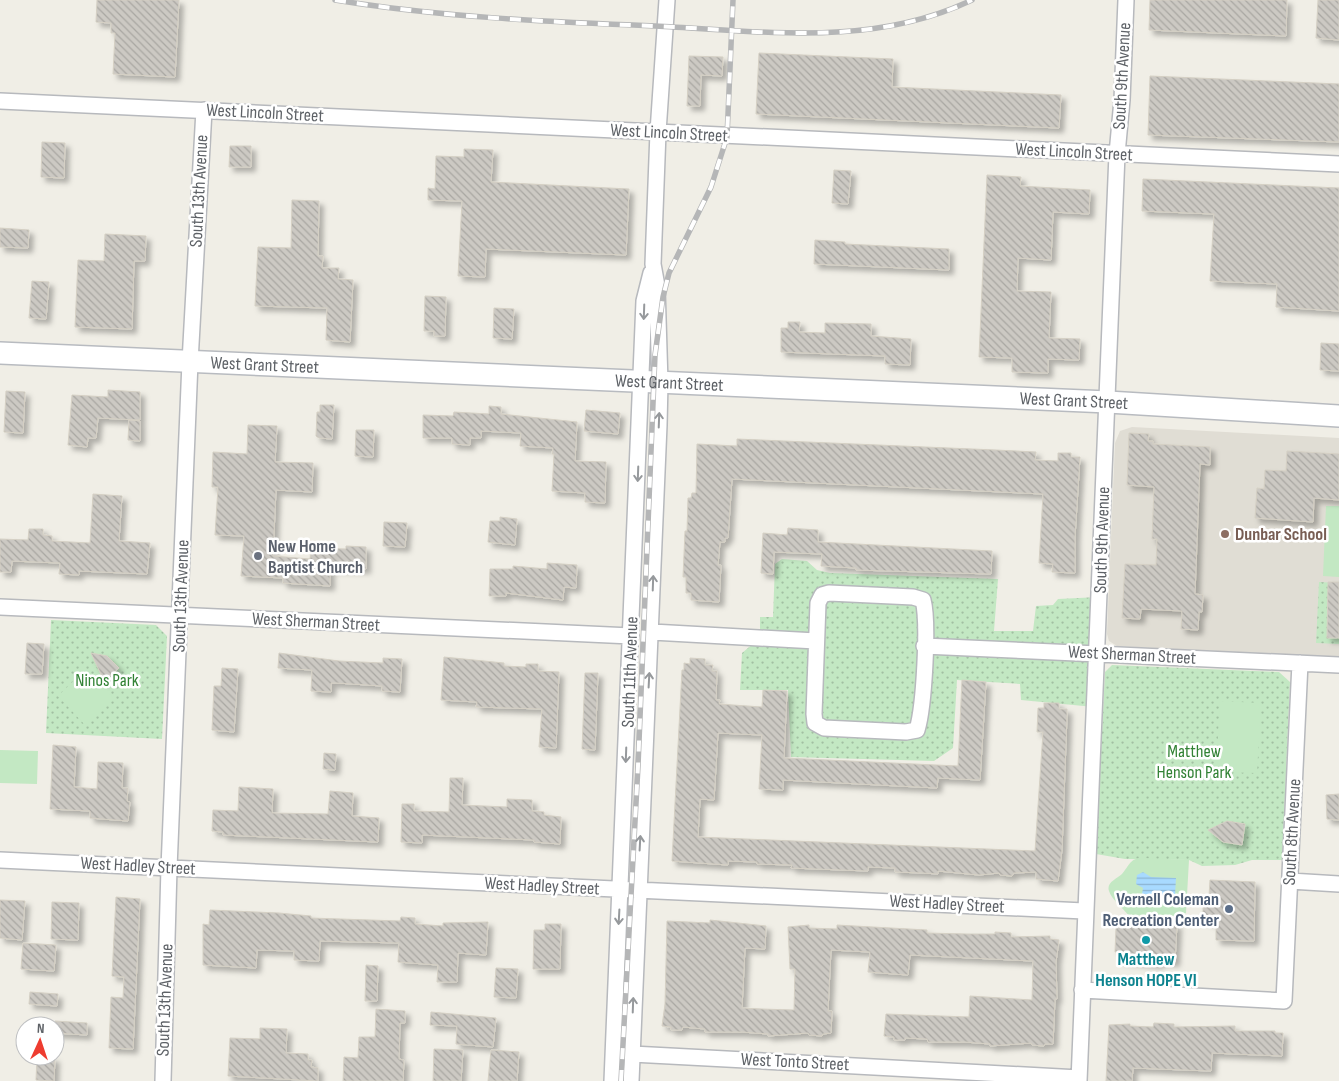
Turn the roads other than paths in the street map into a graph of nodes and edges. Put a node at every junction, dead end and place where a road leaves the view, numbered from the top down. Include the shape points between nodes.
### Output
1 (667, 0) edge
2 (1126, 0) edge
3 (0, 101) edge
4 (204, 110) junction
5 (658, 132) junction
6 (1117, 154) junction
7 (1339, 164) edge
8 (0, 353) edge
9 (190, 362) junction
10 (651, 383) junction
11 (1108, 402) junction
12 (1339, 416) edge
13 (0, 607) edge
14 (180, 616) junction
15 (652, 632) junction
16 (631, 636) junction
17 (816, 642) junction
18 (924, 646) junction
19 (1097, 654) junction
20 (1300, 663) junction
21 (1339, 665) edge
22 (0, 860) edge
23 (169, 868) junction
24 (1290, 881) junction
25 (1339, 884) edge
26 (621, 889) junction
27 (638, 890) junction
28 (1084, 911) junction
29 (1082, 990) junction
30 (632, 1054) junction
31 (1079, 1079) edge
32 (163, 1081) edge
33 (612, 1081) edge
34 (630, 1081) edge

1 - 5 street, South 11th Avenue
2 - 6 street, South 9th Avenue
3 - 4 street, West Lincoln Street
4 - 5 street, West Lincoln Street
4 - 9 street, South 13th Avenue
5 - 6 street, West Lincoln Street
5 - 10 street, South 11th Avenue via 653,264 657,286
6 - 7 street, West Lincoln Street
6 - 11 street, South 9th Avenue
8 - 9 main road, West Grant Street
9 - 10 main road, West Grant Street
9 - 14 street, South 13th Avenue
10 - 11 main road, West Grant Street
15 -> 10 street, South 11th Avenue
10 -> 16 street, South 11th Avenue
11 - 12 main road, West Grant Street
11 - 19 street, South 9th Avenue
13 - 14 street, West Sherman Street
14 - 16 street, West Sherman Street
14 - 23 street, South 13th Avenue
15 - 17 street
27 -> 15 street, South 11th Avenue
16 -> 26 street, South 11th Avenue
17 - 18 street via 818,603 822,595 829,593 923,600
17 - 18 street via 815,722 824,728 906,732 917,730 921,718
18 - 19 street, West Sherman Street
19 - 20 street, West Sherman Street
19 - 28 street, South 9th Avenue
20 - 21 street, West Sherman Street
20 - 24 street, South 8th Avenue
22 - 23 street, West Hadley Street
23 - 26 street, West Hadley Street
23 - 32 street, South 13th Avenue
24 - 25 street
24 - 29 street, South 8th Avenue via 1284,1001
26 - 27 street, West Hadley Street
26 -> 33 street, South 11th Avenue
27 - 28 street, West Hadley Street
30 -> 27 street, South 11th Avenue
28 - 29 street, South 9th Avenue
29 - 31 street, South 9th Avenue
30 - 31 street, West Tonto Street
30 - 34 street, South 11th Avenue

